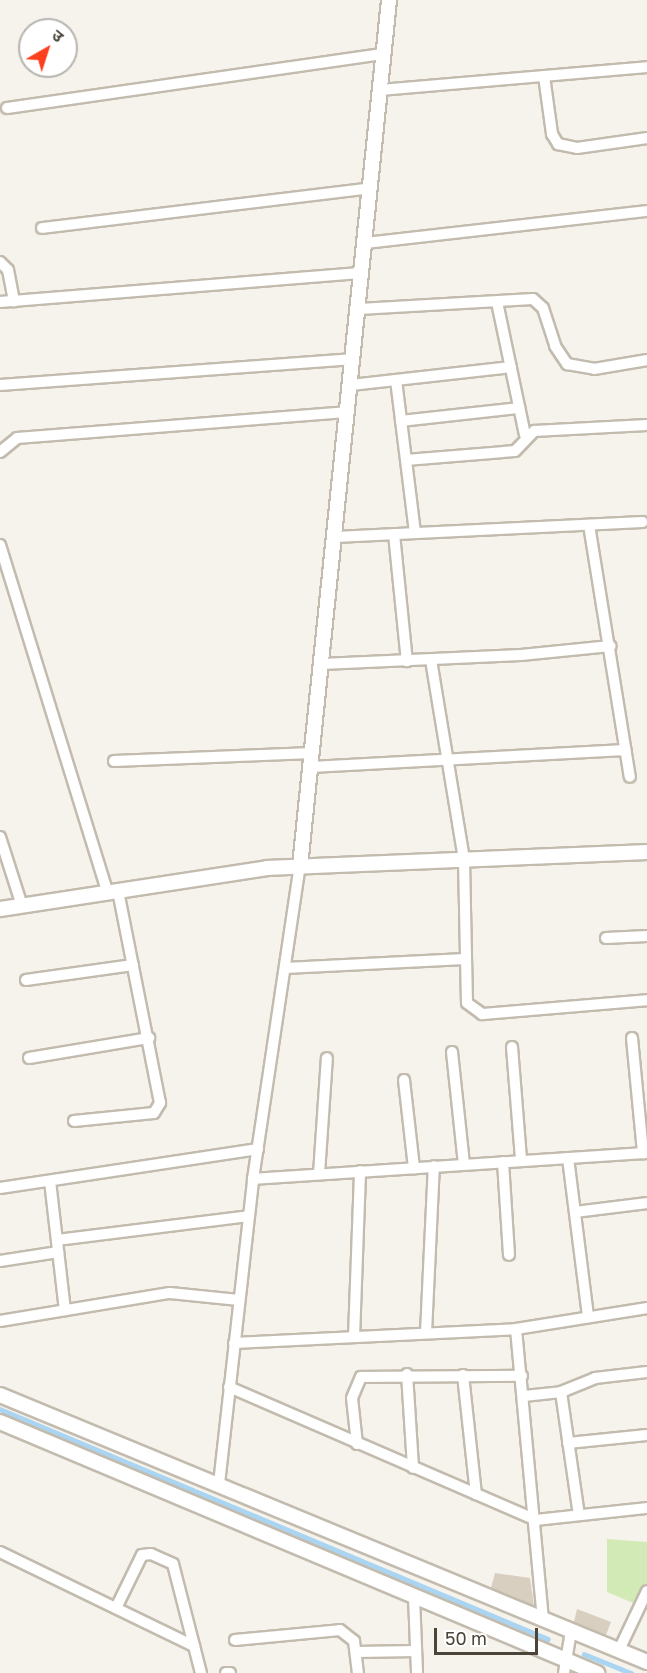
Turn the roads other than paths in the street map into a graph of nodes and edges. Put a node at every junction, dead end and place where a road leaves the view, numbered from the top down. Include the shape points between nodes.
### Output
1 (389, 0) edge
2 (384, 54) junction
3 (647, 67) edge
4 (544, 76) junction
5 (380, 90) junction
6 (7, 108) dead end
7 (647, 138) edge
8 (371, 188) junction
9 (647, 211) edge
10 (42, 228) dead end
11 (366, 243) junction
12 (0, 262) edge
13 (363, 273) junction
14 (14, 301) junction
15 (0, 302) edge
16 (497, 302) junction
17 (359, 309) junction
18 (354, 359) junction
19 (647, 360) edge
20 (511, 368) junction
21 (396, 380) junction
22 (0, 385) edge
23 (351, 385) junction
24 (519, 408) junction
25 (349, 412) junction
26 (401, 421) junction
27 (647, 425) edge
28 (525, 435) junction
29 (0, 452) edge
30 (406, 460) junction
31 (643, 522) dead end
32 (590, 525) junction
33 (415, 533) junction
34 (394, 534) junction
35 (335, 537) junction
36 (1, 550) edge
37 (611, 646) junction
38 (431, 660) junction
39 (407, 661) junction
40 (322, 664) junction
41 (626, 750) junction
42 (312, 753) junction
43 (448, 760) junction
44 (114, 761) dead end
45 (311, 768) junction
46 (630, 777) dead end
47 (0, 837) edge
48 (647, 852) edge
49 (464, 860) junction
50 (300, 866) junction
51 (113, 892) junction
52 (22, 906) junction
53 (0, 909) edge
54 (647, 936) edge
55 (606, 938) dead end
56 (465, 959) junction
57 (133, 965) junction
58 (285, 968) junction
59 (26, 980) dead end
60 (647, 1000) edge
61 (148, 1038) junction
62 (633, 1038) dead end
63 (512, 1047) dead end
64 (452, 1052) dead end
65 (29, 1058) dead end
66 (327, 1058) dead end
67 (404, 1080) dead end
68 (75, 1122) dead end
69 (258, 1149) junction
70 (645, 1153) edge
71 (568, 1158) junction
72 (521, 1160) junction
73 (503, 1162) junction
74 (464, 1164) junction
75 (434, 1166) junction
76 (414, 1168) junction
77 (360, 1172) junction
78 (319, 1174) junction
79 (253, 1179) junction
80 (50, 1181) junction
81 (0, 1188) edge
82 (647, 1203) edge
83 (575, 1212) junction
84 (249, 1216) junction
85 (57, 1240) junction
86 (58, 1252) junction
87 (508, 1255) dead end
88 (0, 1261) edge
89 (239, 1300) junction
90 (647, 1308) edge
91 (65, 1310) junction
92 (588, 1316) junction
93 (0, 1321) edge
94 (516, 1329) junction
95 (426, 1333) junction
96 (354, 1337) junction
97 (234, 1343) junction
98 (647, 1372) edge
99 (407, 1374) junction
100 (463, 1375) junction
101 (522, 1376) junction
102 (229, 1387) junction
103 (561, 1392) junction
104 (0, 1395) edge
105 (524, 1396) junction
106 (0, 1422) edge
107 (647, 1435) edge
108 (568, 1443) junction
109 (357, 1444) junction
110 (413, 1468) junction
111 (219, 1484) junction
112 (476, 1494) junction
113 (647, 1508) edge
114 (579, 1515) junction
115 (536, 1520) junction
116 (0, 1552) edge
117 (647, 1591) edge
118 (414, 1597) junction
119 (642, 1606) edge
120 (116, 1608) junction
121 (543, 1620) junction
122 (571, 1631) junction
123 (235, 1640) dead end
124 (194, 1646) junction
125 (619, 1650) junction
126 (416, 1651) junction
127 (356, 1652) junction
128 (647, 1662) edge
129 (564, 1666) edge
130 (201, 1673) edge
131 (358, 1673) edge
132 (417, 1673) edge
133 (597, 1673) edge

1 - 2 street
2 - 5 street
2 - 6 street
3 - 4 street
4 - 5 street
4 - 7 street via 550,125 558,144 577,148
5 - 8 street
8 - 10 street
8 - 11 street
9 - 11 street
11 - 13 street
12 - 14 street via 8,270
13 - 14 street
13 - 17 street
14 - 15 street
16 - 17 street
16 - 19 street via 538,301 559,355 573,367 594,369
16 - 20 street
17 - 18 street
18 - 22 street
18 - 23 street
20 - 21 street
20 - 24 street
21 - 23 street
21 - 26 street
23 - 25 street
24 - 26 street
24 - 28 street
25 - 29 street via 17,438
25 - 35 street
26 - 30 street
27 - 28 street
28 - 30 street via 522,448 515,451
30 - 33 street
31 - 32 street
32 - 33 street
32 - 37 street
33 - 34 street
34 - 35 street
34 - 39 street
35 - 40 street
36 - 51 street
37 - 38 street
37 - 41 street
38 - 39 street
38 - 43 street
39 - 40 street
40 - 42 street
41 - 43 street
41 - 46 street
42 - 44 street
42 - 45 street
43 - 45 street
43 - 49 street
45 - 50 street
47 - 52 street
48 - 49 street
49 - 50 street
49 - 56 street
50 - 51 street
50 - 58 street
51 - 52 street
51 - 57 street
52 - 53 street
54 - 55 street
56 - 58 street
56 - 60 street via 465,994 475,1012
57 - 59 street
57 - 61 street
58 - 69 street
61 - 65 street
61 - 68 street via 160,1094 158,1110
62 - 70 street
63 - 72 street
64 - 74 street
66 - 78 street
67 - 76 street
69 - 79 street
69 - 80 street
70 - 71 street
71 - 72 street
71 - 83 street
72 - 73 street
73 - 74 street
73 - 87 street
74 - 75 street
75 - 76 street
75 - 95 street
76 - 77 street
77 - 78 street
77 - 96 street
78 - 79 street
79 - 84 street
80 - 81 street
80 - 85 street
82 - 83 street
83 - 92 street
84 - 85 street
84 - 89 street
85 - 86 street
86 - 88 street
86 - 91 street
89 - 91 street via 170,1293
89 - 97 street
90 - 92 street
91 - 93 street
92 - 94 street
94 - 95 street
94 - 101 street
95 - 96 street
96 - 97 street
97 - 102 street
98 - 103 street via 595,1378
99 - 100 street
99 - 109 street via 382,1374 355,1382
99 - 110 street
100 - 101 street
100 - 112 street
101 - 105 street
102 - 109 street
102 - 111 street
103 - 105 street
103 - 108 street
104 - 111 street
105 - 115 street
106 - 118 street
107 - 108 street
108 - 114 street
109 - 110 street
110 - 112 street
111 - 121 street
112 - 115 street
113 - 114 street
114 - 115 street
115 - 121 street
116 - 120 street
117 - 119 street
118 - 126 street
118 - 129 street
119 - 125 street
120 - 124 street
120 - 124 street via 142,1555 161,1558 178,1571
121 - 122 street
122 - 125 street
122 - 129 street
123 - 127 street via 340,1630 354,1641
124 - 130 street
125 - 128 street
126 - 127 street
126 - 132 street
127 - 131 street
129 - 133 street

